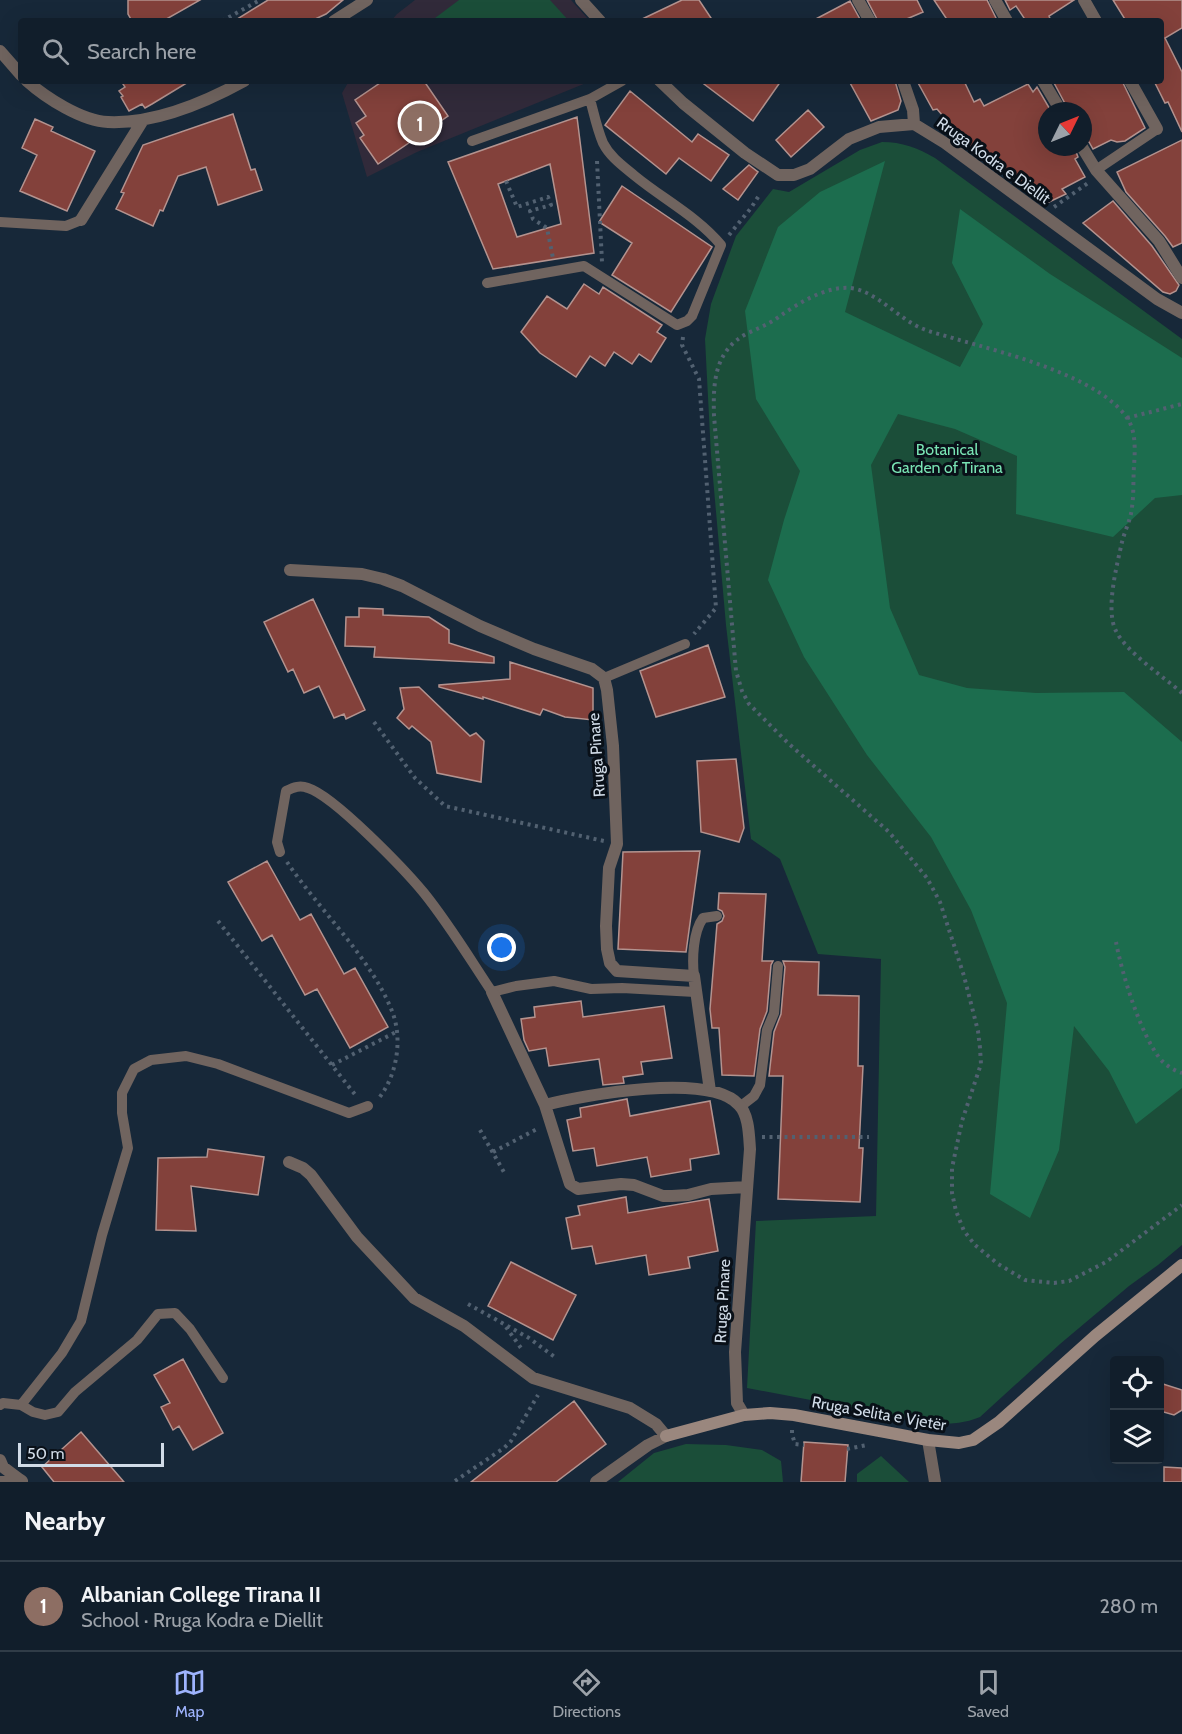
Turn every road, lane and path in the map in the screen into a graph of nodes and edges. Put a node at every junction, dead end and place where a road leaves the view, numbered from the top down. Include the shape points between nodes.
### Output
1 (260, 0) edge
2 (367, 0) edge
3 (581, 0) edge
4 (858, 0) edge
5 (995, 0) edge
6 (1084, 0) edge
7 (227, 18) edge
8 (339, 18) edge
9 (597, 18) edge
10 (868, 18) edge
11 (1005, 18) edge
12 (1094, 18) edge
13 (0, 51) edge
14 (18, 72) edge
15 (30, 84) edge
16 (237, 84) edge
17 (617, 84) edge
18 (663, 84) edge
19 (904, 84) edge
20 (1044, 84) edge
21 (1132, 84) edge
22 (590, 99) junction
23 (1055, 102) edge
24 (143, 120) junction
25 (914, 124) junction
26 (1157, 129) joint
27 (472, 141) dead end
28 (1087, 156) edge
29 (597, 160) dead end
30 (1096, 170) junction
31 (506, 181) dead end
32 (760, 194) dead end
33 (527, 204) junction
34 (530, 211) junction
35 (1043, 215) junction
36 (81, 220) joint
37 (0, 222) edge
38 (721, 245) junction
39 (553, 259) dead end
40 (603, 278) junction
41 (1182, 278) edge
42 (487, 283) dead end
43 (1182, 313) edge
44 (681, 345) dead end
45 (1182, 404) edge
46 (1127, 418) junction
47 (290, 570) dead end
48 (686, 644) joint
49 (604, 678) junction
50 (1182, 693) edge
51 (375, 722) dead end
52 (617, 844) junction
53 (280, 852) joint
54 (717, 916) dead end
55 (218, 921) dead end
56 (1116, 942) dead end
57 (778, 966) dead end
58 (694, 976) junction
59 (695, 992) junction
60 (492, 993) junction
61 (396, 1032) junction
62 (332, 1065) junction
63 (1182, 1073) edge
64 (710, 1091) junction
65 (545, 1105) junction
66 (368, 1106) junction
67 (741, 1106) junction
68 (551, 1121) junction
69 (480, 1130) dead end
70 (769, 1137) dead end
71 (869, 1137) dead end
72 (493, 1152) junction
73 (289, 1162) dead end
74 (505, 1174) dead end
75 (747, 1187) junction
76 (1182, 1205) edge
77 (1182, 1265) edge
78 (468, 1304) dead end
79 (556, 1358) dead end
80 (223, 1378) dead end
81 (547, 1383) junction
82 (0, 1405) edge
83 (21, 1405) junction
84 (744, 1415) junction
85 (666, 1436) junction
86 (928, 1440) junction
87 (0, 1460) edge
88 (22, 1480) edge
89 (455, 1480) edge
90 (0, 1482) edge
91 (597, 1482) edge
92 (935, 1482) edge

1 - 7 path
2 - 8 street
3 - 9 street
4 - 10 street
5 - 11 street
6 - 12 street
13 - 14 street
15 - 24 street via 71,111 106,122
16 - 24 street via 177,111
17 - 22 lane
18 - 25 street, Rruga Kodra e Diellit via 745,153 778,175 810,169 849,139 879,127
19 - 25 street
20 - 23 street
21 - 26 street
22 - 27 lane
22 - 38 lane via 604,145 617,161
24 - 36 street
25 - 35 street, Rruga Kodra e Diellit
26 - 30 lane
28 - 30 street
29 - 40 path
30 - 35 path via 1089,182
30 - 41 street via 1159,242
31 - 33 path via 517,207
32 - 38 path
33 - 34 path
33 - 34 path via 548,197 551,205
34 - 39 path via 547,228
35 - 43 street, Rruga Kodra e Diellit
36 - 37 lane via 66,226
38 - 40 lane via 692,316 677,325
40 - 42 lane via 584,266
44 - 48 path via 699,379 716,608
45 - 46 path
46 - 50 path via 1134,440 1132,507 1122,542 1112,620 1125,645
46 - 76 path via 1090,387 1044,367 922,329 873,297 850,288 801,301 767,325 746,334 723,356 714,387 732,645 742,691 763,719 889,831 909,854 940,902 964,975 978,1031 981,1064 952,1168 952,1193 964,1232 986,1256 1010,1273 1025,1280 1054,1283 1069,1281 1106,1262
47 - 49 street via 362,574 382,579 412,590 480,626 592,669
48 - 49 lane
49 - 52 street, Rruga Pinare via 613,746
51 - 52 path via 415,778 445,806
52 - 58 street, Rruga Pinare via 609,868 606,926 610,963 617,971
53 - 60 lane via 277,842 286,791 296,786 308,788 326,798 424,893
53 - 61 path via 371,971 393,1013
54 - 58 lane via 699,923
55 - 62 path
56 - 63 path via 1128,990 1152,1048 1164,1063
57 - 67 lane via 774,1013 767,1030 760,1085
58 - 59 street
59 - 60 lane via 591,989 554,981
59 - 64 street
60 - 65 street
61 - 62 path
61 - 66 path via 399,1048 388,1086
62 - 66 path
64 - 65 street via 628,1091
64 - 67 street via 727,1095
65 - 68 street
66 - 83 lane via 349,1113 218,1064 186,1056 151,1060 134,1069 122,1093 128,1148 81,1321 62,1353
67 - 75 street, Rruga Pinare via 750,1143
68 - 72 path
68 - 75 street via 570,1184 578,1189 621,1184 672,1196
69 - 72 path
70 - 71 path
72 - 74 path
73 - 81 street via 311,1175 357,1237 414,1298 464,1326 533,1378
75 - 84 street, Rruga Pinare via 735,1352 737,1403
77 - 86 street, Rruga Selita e Vjetër via 973,1440
78 - 79 path
80 - 83 lane via 175,1313 158,1314 137,1340 75,1392 58,1412 33,1412
81 - 85 street via 630,1408 656,1424
81 - 89 path via 511,1441
82 - 83 lane
84 - 85 street, Rruga Selita e Vjetër
84 - 86 street, Rruga Selita e Vjetër via 794,1415
85 - 91 street, Rruga Selita e Vjetër
86 - 92 street
87 - 88 street via 3,1467
88 - 90 street

